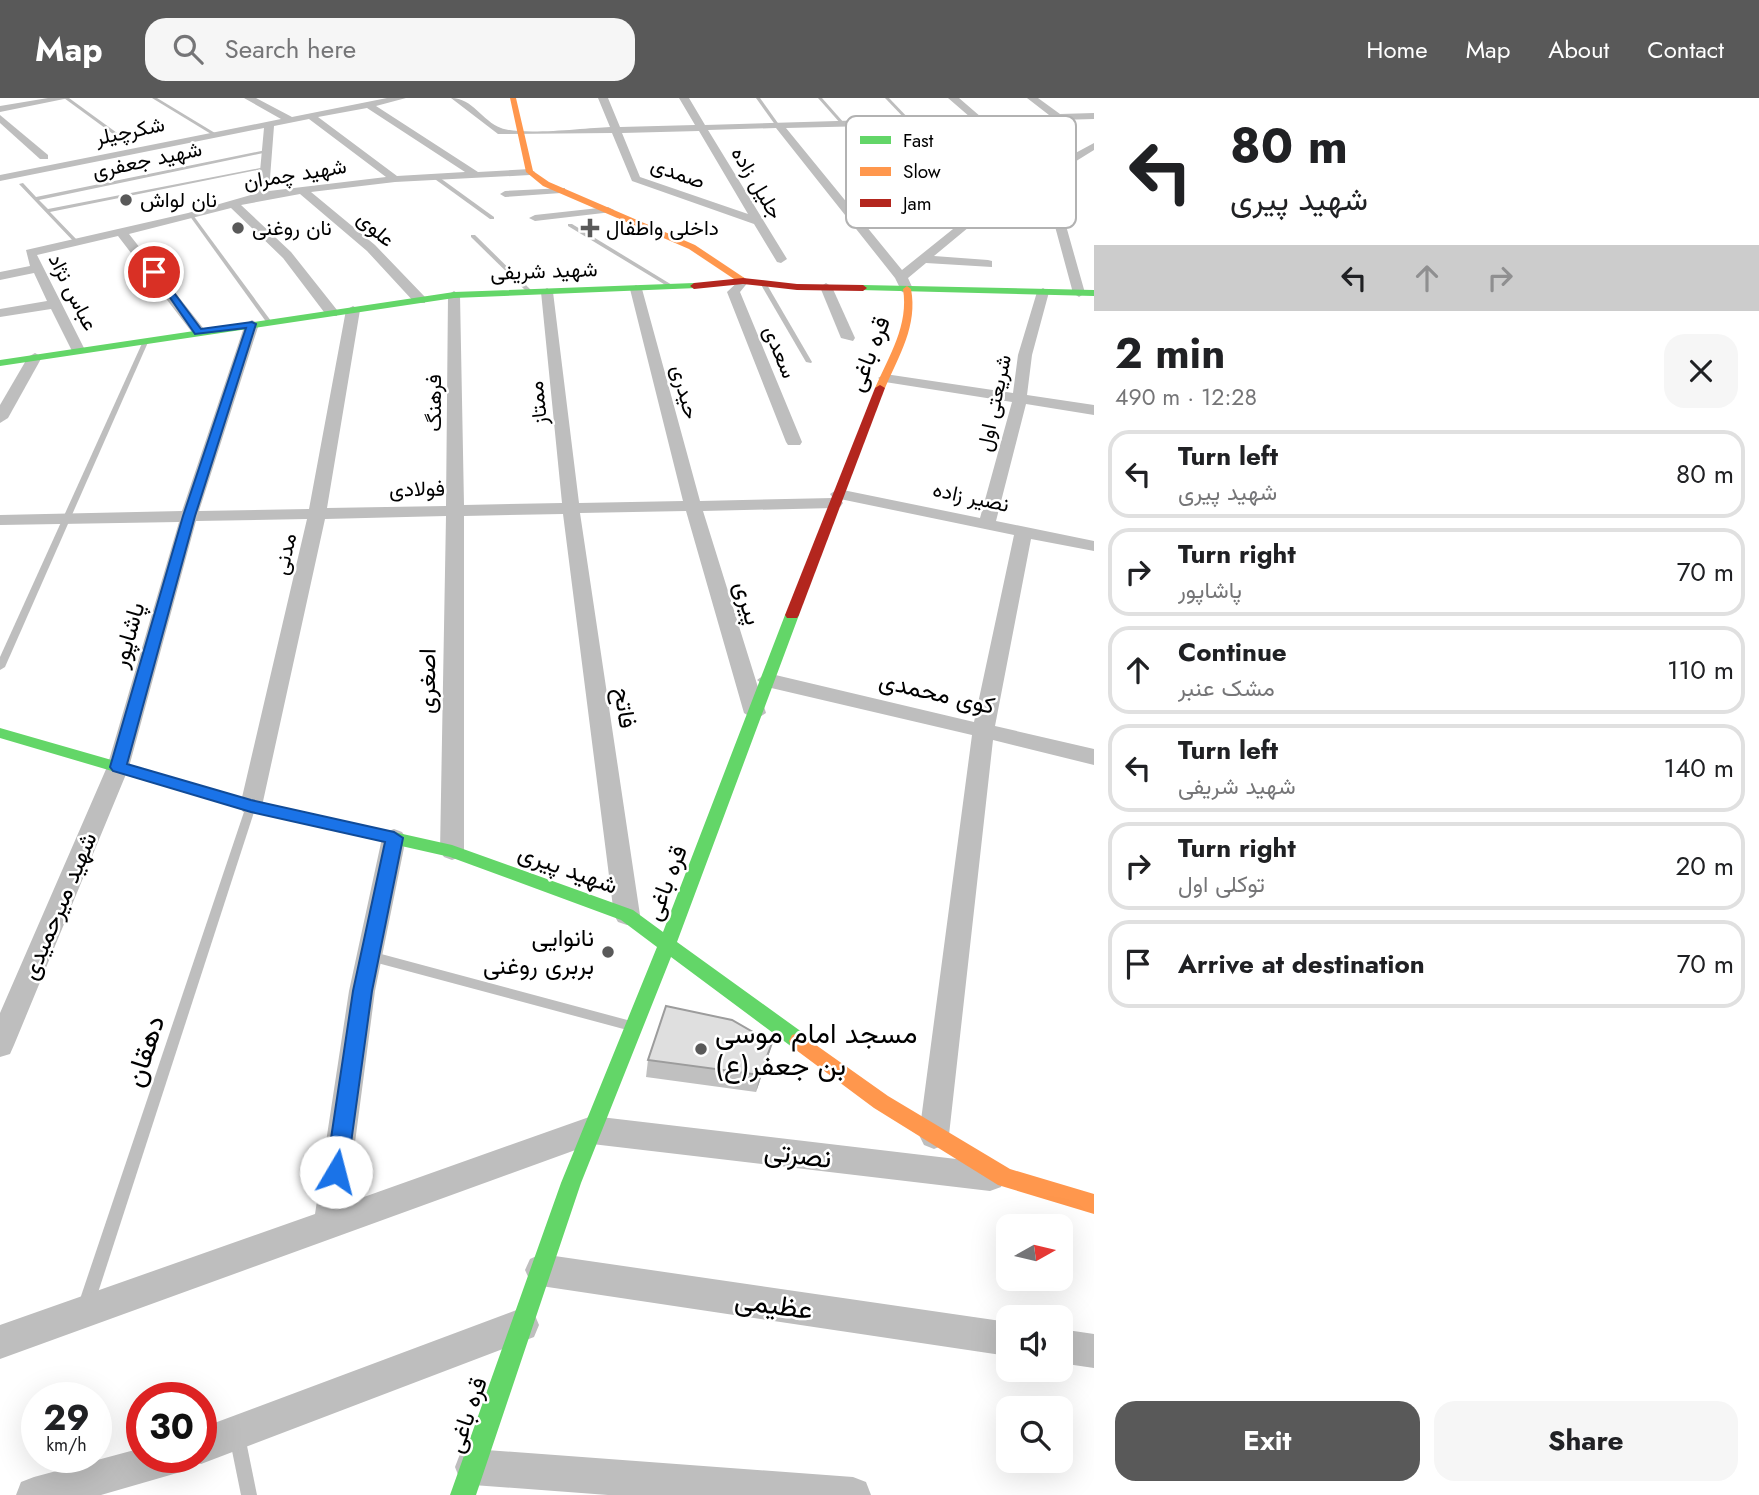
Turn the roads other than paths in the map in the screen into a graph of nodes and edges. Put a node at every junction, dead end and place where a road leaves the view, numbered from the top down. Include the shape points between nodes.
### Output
1 (65, 98) edge
2 (154, 98) edge
3 (249, 98) edge
4 (401, 98) edge
5 (456, 98) edge
6 (513, 98) edge
7 (603, 98) edge
8 (684, 98) edge
9 (758, 98) edge
10 (820, 98) edge
11 (887, 98) edge
12 (953, 98) edge
13 (1032, 98) edge
14 (369, 105) junction
15 (0, 109) edge
16 (905, 116) edge
17 (974, 116) edge
18 (1057, 116) edge
19 (1076, 116) edge
20 (1094, 116) edge
21 (312, 117) junction
22 (0, 118) edge
23 (290, 120) junction
24 (843, 123) junction
25 (846, 123) edge
26 (778, 125) junction
27 (700, 127) junction
28 (268, 130) junction
29 (616, 130) junction
30 (522, 132) junction
31 (214, 133) junction
32 (126, 141) dead end
33 (1094, 146) edge
34 (266, 151) junction
35 (1076, 156) edge
36 (44, 157) dead end
37 (265, 168) junction
38 (530, 172) junction
39 (475, 174) junction
40 (434, 176) junction
41 (0, 177) edge
42 (395, 179) junction
43 (21, 184) junction
44 (0, 188) edge
45 (302, 190) junction
46 (561, 190) junction
47 (505, 194) dead end
48 (263, 195) junction
49 (35, 199) junction
50 (233, 204) junction
51 (846, 210) edge
52 (47, 211) junction
53 (608, 211) junction
54 (191, 215) junction
55 (492, 218) dead end
56 (535, 218) dead end
57 (757, 221) junction
58 (569, 225) dead end
59 (860, 228) edge
60 (961, 228) edge
61 (1065, 228) edge
62 (121, 232) junction
63 (473, 236) dead end
64 (76, 242) junction
65 (30, 253) joint
66 (780, 259) dead end
67 (924, 259) junction
68 (988, 264) dead end
69 (37, 269) junction
70 (0, 276) edge
71 (743, 281) junction
72 (763, 283) junction
73 (904, 283) junction
74 (826, 287) junction
75 (674, 288) junction
76 (636, 289) junction
77 (1043, 292) junction
78 (539, 293) junction
79 (1087, 293) edge
80 (454, 295) junction
81 (420, 300) junction
82 (55, 303) junction
83 (353, 310) junction
84 (0, 313) edge
85 (332, 313) junction
86 (269, 322) junction
87 (252, 324) junction
88 (199, 332) junction
89 (848, 338) dead end
90 (146, 340) junction
91 (78, 350) junction
92 (35, 357) junction
93 (809, 362) dead end
94 (0, 363) edge
95 (884, 378) junction
96 (1019, 398) junction
97 (1094, 410) edge
98 (0, 418) edge
99 (794, 442) dead end
100 (836, 498) junction
101 (694, 506) junction
102 (571, 508) junction
103 (456, 511) junction
104 (317, 514) junction
105 (189, 516) junction
106 (68, 518) junction
107 (0, 520) edge
108 (987, 524) junction
109 (1024, 531) junction
110 (1094, 546) edge
111 (0, 667) edge
112 (767, 680) junction
113 (755, 713) junction
114 (983, 731) junction
115 (0, 733) edge
116 (1094, 757) edge
117 (118, 767) junction
118 (251, 806) junction
119 (394, 838) junction
120 (452, 851) junction
121 (627, 915) junction
122 (666, 947) junction
123 (370, 956) junction
124 (634, 1027) junction
125 (0, 1045) edge
126 (592, 1130) junction
127 (934, 1135) junction
128 (1005, 1178) junction
129 (1094, 1204) edge
130 (329, 1224) junction
131 (541, 1270) junction
132 (84, 1311) junction
133 (522, 1325) junction
134 (996, 1337) edge
135 (0, 1342) edge
136 (1073, 1348) edge
137 (1094, 1351) edge
138 (236, 1433) junction
139 (217, 1441) edge
140 (126, 1470) edge
141 (468, 1481) edge
142 (34, 1495) edge
143 (249, 1495) edge
144 (853, 1495) edge

1 - 15 street
1 - 32 lane
2 - 31 lane
3 - 23 street
4 - 14 street
5 - 30 street via 498,131
6 - 30 main road
7 - 29 street, صمدی
8 - 27 street, جلیل زاده
9 - 26 lane
10 - 24 lane
11 - 16 lane
12 - 17 street
13 - 18 street
14 - 21 street
14 - 39 street
19 - 20 street
21 - 23 street
21 - 42 street
22 - 36 street
23 - 28 street
24 - 25 street
24 - 26 street
26 - 27 street
26 - 51 street
27 - 29 street
27 - 57 street, جلیل زاده
28 - 31 street, شکرچیلر
28 - 34 street
28 - 43 street
29 - 30 street
29 - 57 street, صمدی via 636,179
30 - 38 main road
31 - 41 street, شکرچیلر
33 - 35 street
34 - 37 street
34 - 49 lane, شهید جعفری
37 - 48 street
37 - 52 lane
38 - 39 street, شهید چمران
38 - 46 main road
39 - 40 street, شهید چمران
40 - 42 street, شهید چمران
40 - 55 lane
42 - 45 street, شهید چمران
43 - 44 street
43 - 49 lane
45 - 48 street, شهید چمران
45 - 81 street, علوی via 371,248
46 - 47 street
46 - 53 main road
48 - 50 street, شهید چمران
49 - 52 lane
50 - 54 street, شهید چمران
50 - 85 street via 287,256
52 - 64 lane
53 - 56 street
53 - 71 main road via 692,247
54 - 62 street, شهید چمران
54 - 86 lane
57 - 66 street, جلیل زاده
58 - 75 lane
59 - 73 street
60 - 67 street
61 - 79 street
62 - 64 street, شهید چمران
62 - 88 street
63 - 78 lane
64 - 65 street, شهید چمران
65 - 69 street, عباس نژاد
67 - 68 street
67 - 73 street
69 - 70 street
69 - 82 street, عباس نژاد
71 - 72 main road, شهید شریفى
71 - 75 main road, شهید شریفى
71 - 99 street, سعدی via 733,292
72 - 74 main road, شهید شریفى
72 - 93 lane
73 - 74 main road, شهید شریفى
73 - 77 main road, شهید شریفى
73 - 95 main road, قره باغی via 911,301 908,320
74 - 89 street
75 - 76 main road, شهید شریفى
76 - 78 main road, شهید شریفى
76 - 101 street, حیدری
77 - 79 main road, شهید شریفى
77 - 96 street, شریعتی اول via 1025,355
78 - 80 main road, شهید شریفى
78 - 102 street, ممتاز
80 - 81 main road, شهید شریفى
80 - 103 street, فرهنگ
81 - 83 main road, شهید شریفى
82 - 84 street
82 - 91 street, عباس نژاد
83 - 85 main road, شهید شریفى
83 - 104 street, مدنی
85 - 86 main road, شهید شریفى
86 - 87 main road, شهید شریفى
87 - 88 main road, شهید شریفى
87 - 105 street
88 - 90 main road, شهید شریفى
90 - 91 main road, شهید شریفى
90 - 106 lane
91 - 92 main road, شهید شریفى
92 - 94 main road, شهید شریفى
92 - 98 street
95 - 96 street
95 - 100 main road, قره باغی
96 - 97 street
96 - 108 street, شریعتی اول
100 - 101 street, فولادی
100 - 108 street, نصیر زاده
100 - 112 main road, قره باغی
101 - 102 street, فولادی
101 - 113 street, پیری
102 - 103 street, فولادی
102 - 121 street, فاتح
103 - 104 street, فولادی
103 - 120 street, اصغری
104 - 105 street, فولادی
104 - 118 street, مدنی
105 - 106 street, فولادی
105 - 117 street, پاشاپور
106 - 107 street, فولادی
106 - 111 lane
108 - 109 street, نصیر زاده
109 - 110 street, نصیر زاده
109 - 114 street
112 - 113 main road, قره باغی
112 - 114 street, کوی محمدی
113 - 122 main road, قره باغی
114 - 116 street, کوی محمدی
114 - 127 street
115 - 117 main road, شهید پیری
117 - 118 main road, شهید پیری
117 - 125 street, شهید میرحمیدی
118 - 119 main road, شهید پیری
118 - 132 lane, دهقان
119 - 120 main road, شهید پیری
119 - 123 street
120 - 121 main road, شهید پیری
121 - 122 main road, شهید پیری
122 - 124 main road, قره باغی
122 - 127 main road, شهید پیری
123 - 124 lane
123 - 130 street
124 - 126 main road, قره باغی
126 - 128 street, نصرتی
126 - 130 street
126 - 131 main road, قره باغی
127 - 128 main road, شهید پیری
128 - 129 main road, شهید پیری
130 - 132 street
131 - 133 main road, قره باغی
131 - 134 street, عظیمی
132 - 135 street
133 - 138 street
133 - 141 main road, قره باغی
136 - 137 street
138 - 139 street
138 - 143 lane
140 - 142 street
141 - 144 street

